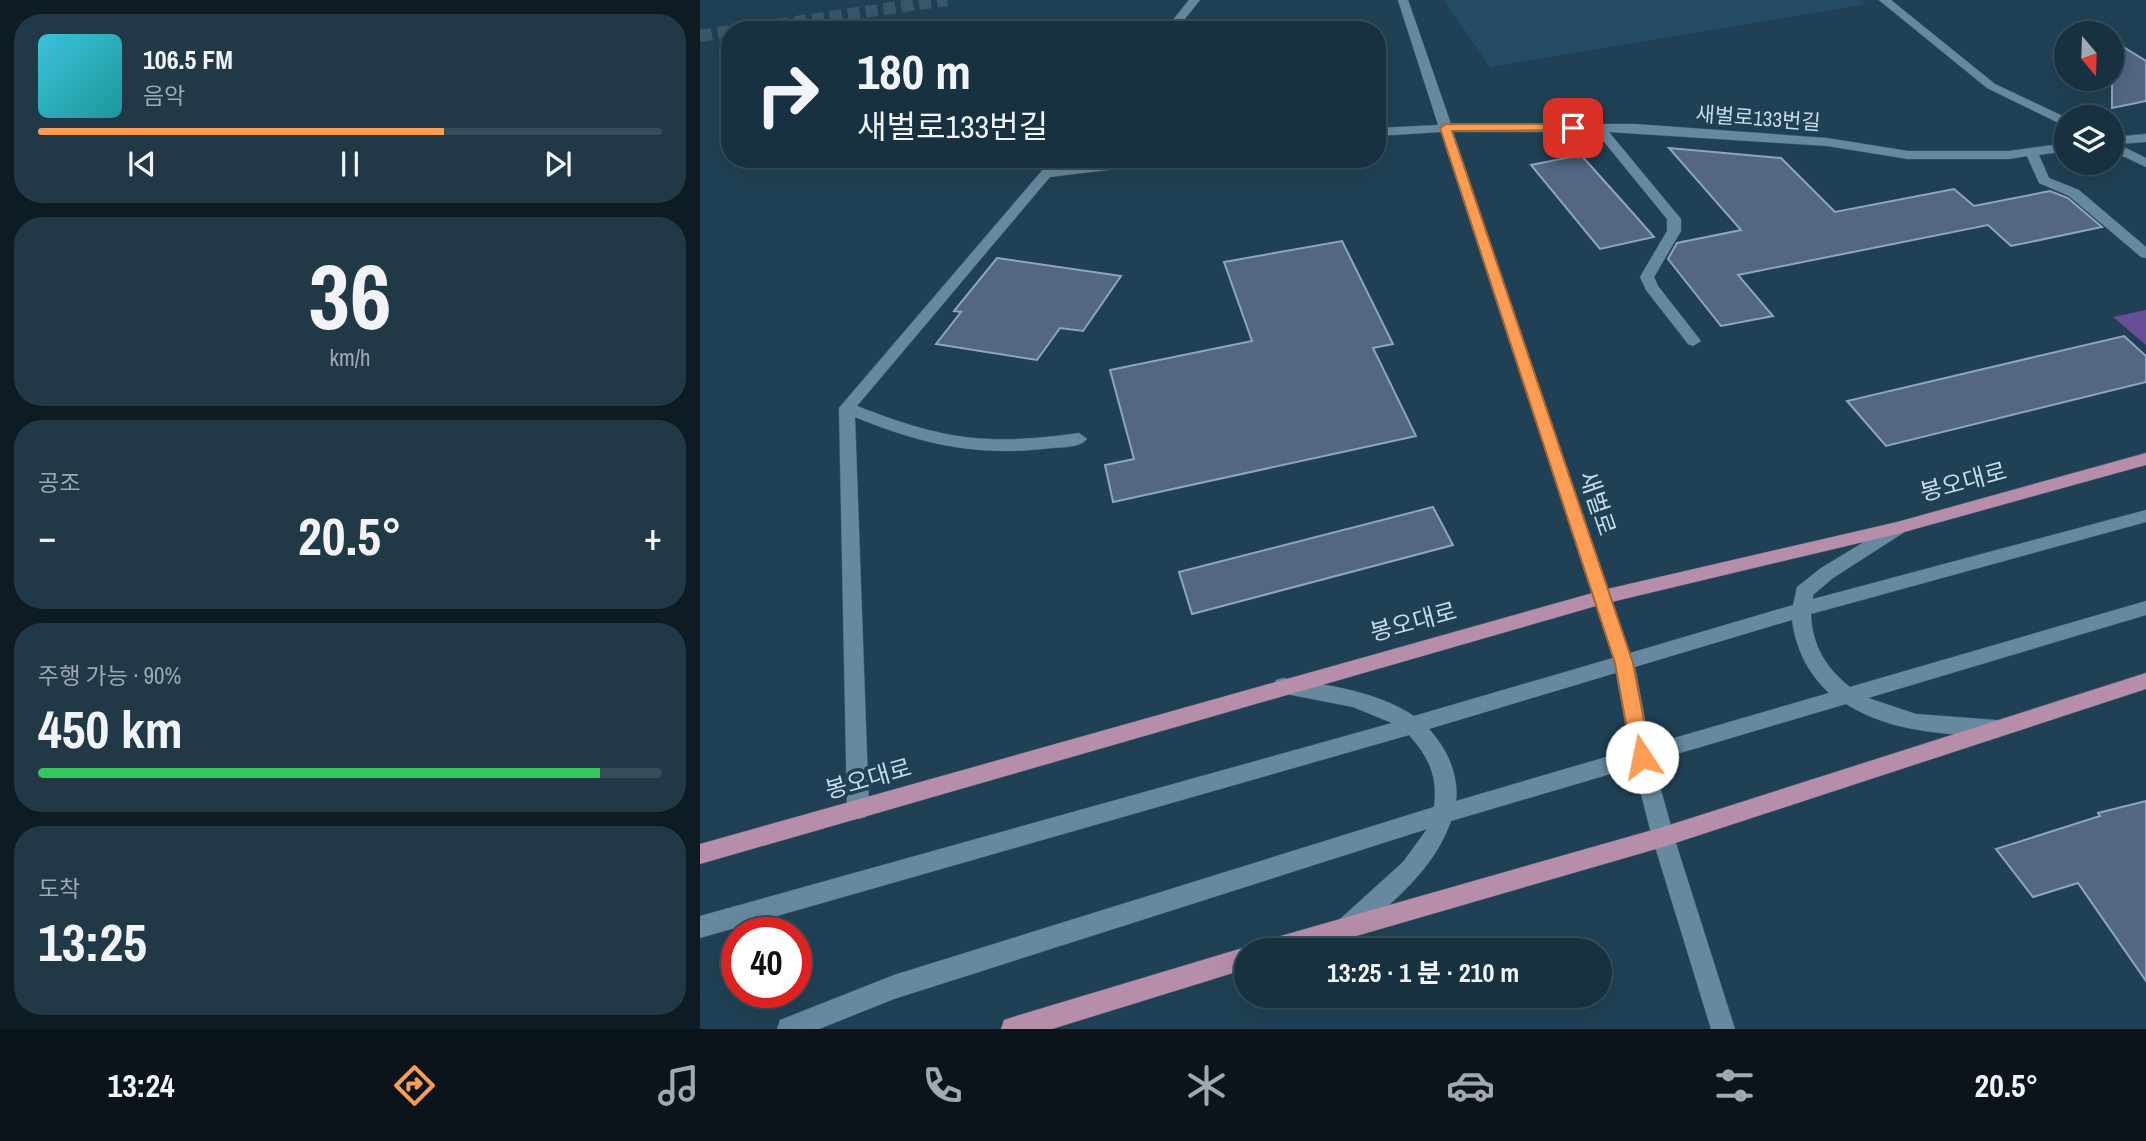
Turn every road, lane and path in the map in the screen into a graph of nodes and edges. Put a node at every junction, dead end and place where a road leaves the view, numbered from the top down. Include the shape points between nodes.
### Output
1 (1195, 0) edge
2 (1403, 0) edge
3 (1884, 0) edge
4 (1178, 21) edge
5 (2054, 118) edge
6 (1446, 128) junction
7 (1599, 128) junction
8 (1386, 131) edge
9 (2146, 138) edge
10 (2124, 142) edge
11 (2054, 149) edge
12 (2124, 151) edge
13 (2032, 152) junction
14 (2146, 163) edge
15 (1051, 168) edge
16 (1094, 168) edge
17 (1046, 174) junction
18 (2146, 254) edge
19 (1693, 341) dead end
20 (847, 408) junction
21 (1079, 439) dead end
22 (2146, 459) edge
23 (2146, 516) edge
24 (1897, 528) junction
25 (1603, 597) junction
26 (2146, 608) edge
27 (1800, 610) junction
28 (1624, 663) junction
29 (2146, 681) edge
30 (1283, 686) junction
31 (1847, 696) junction
32 (1413, 725) junction
33 (1996, 729) junction
34 (1642, 757) junction
35 (858, 810) junction
36 (1443, 814) junction
37 (1663, 837) junction
38 (700, 854) edge
39 (1348, 926) junction
40 (700, 927) edge
41 (1309, 938) edge
42 (1234, 962) edge
43 (789, 1029) edge
44 (1013, 1029) edge
45 (1723, 1029) edge

1 - 4 street
2 - 6 street, 새벌로
3 - 5 street via 1991,86
6 - 7 street, 새벌로133번길
6 - 8 street, 새벌로133번길
6 - 25 street, 새벌로
7 - 13 street, 새벌로133번길 via 1827,142 1908,155
7 - 19 street via 1674,219 1674,231 1647,277
9 - 10 street
11 - 13 street, 새벌로133번길
12 - 14 street
13 - 18 street via 2044,180 2074,193
15 - 17 street
16 - 17 street
17 - 20 street
20 - 21 street via 935,440 976,445
20 - 35 street
22 - 24 main road, 봉오대로
23 - 27 street
24 - 25 main road, 봉오대로
24 - 27 street via 1804,592
25 - 28 street, 새벌로
25 - 30 main road, 봉오대로
26 - 31 street
27 - 28 street
27 - 31 street via 1810,656 1825,679
28 - 32 street
28 - 34 street, 새벌로
29 - 33 main road
30 - 32 street via 1381,707
30 - 35 main road, 봉오대로
31 - 33 street via 1907,721
31 - 34 street
32 - 36 street via 1435,749 1448,782
32 - 40 street
33 - 37 main road
34 - 36 street
34 - 37 street, 새벌로
35 - 38 main road, 봉오대로
36 - 39 street via 1428,847
36 - 43 street via 894,987
37 - 39 main road
37 - 45 street, 새벌로
39 - 41 main road
42 - 44 main road

